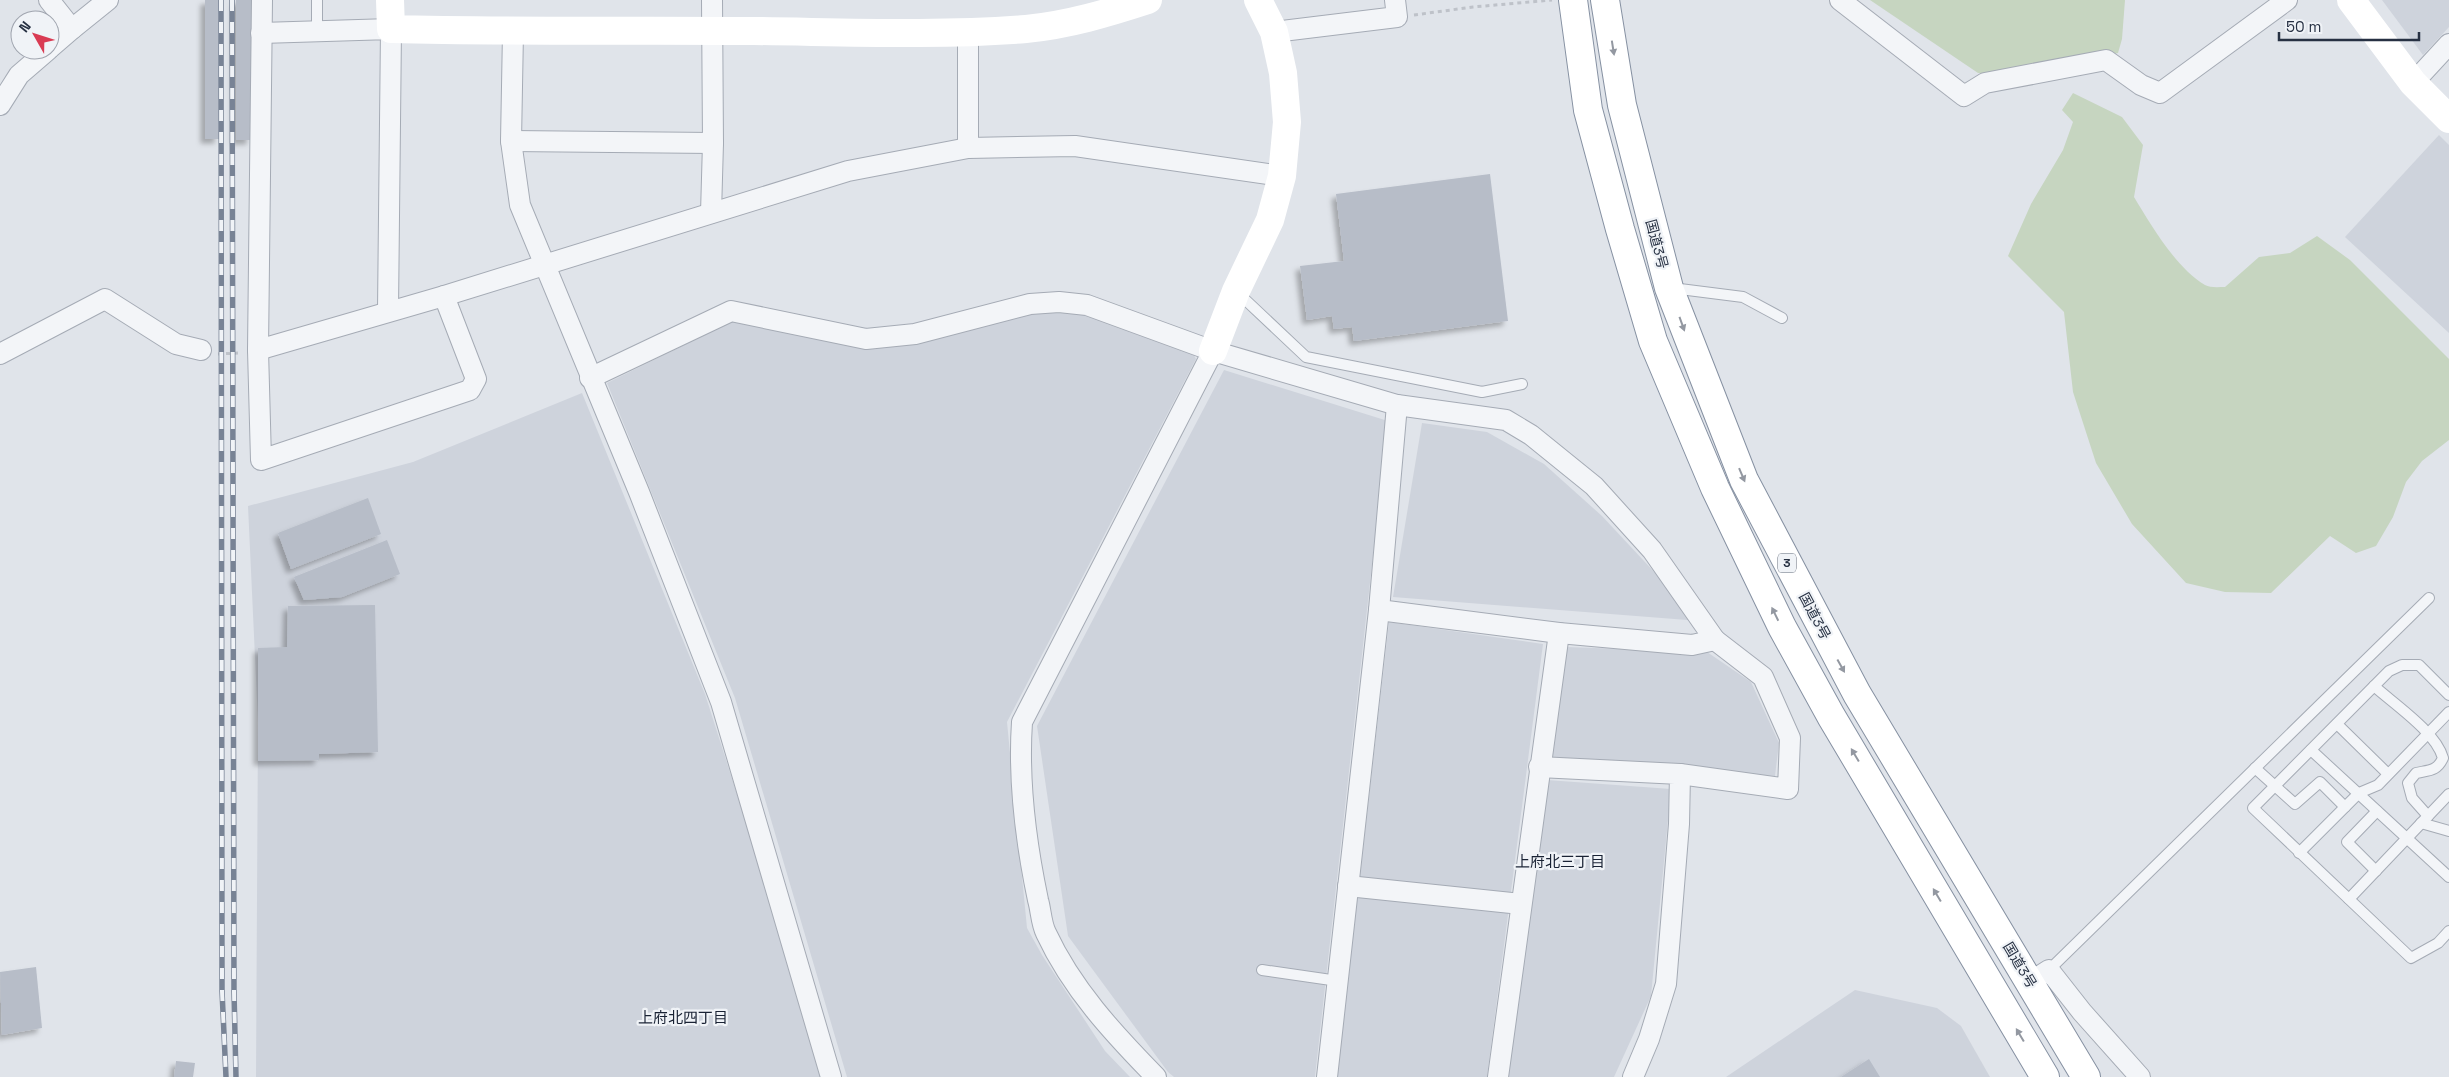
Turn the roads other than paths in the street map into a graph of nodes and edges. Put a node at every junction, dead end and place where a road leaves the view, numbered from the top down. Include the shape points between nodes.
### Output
1 (49, 0) edge
2 (108, 0) edge
3 (262, 0) edge
4 (317, 0) edge
5 (390, 0) edge
6 (712, 0) edge
7 (1148, 0) edge
8 (1258, 0) edge
9 (1573, 0) edge
10 (1605, 0) edge
11 (1840, 0) edge
12 (2287, 0) edge
13 (2351, 0) edge
14 (1107, 6) edge
15 (1396, 9) edge
16 (72, 29) junction
17 (390, 29) junction
18 (317, 31) junction
19 (712, 31) junction
20 (513, 32) junction
21 (968, 32) junction
22 (1274, 32) junction
23 (261, 33) junction
24 (60, 39) edge
25 (2449, 44) edge
26 (35, 60) edge
27 (6, 80) edge
28 (2414, 83) junction
29 (0, 105) edge
30 (2449, 118) edge
31 (511, 141) junction
32 (713, 143) junction
33 (968, 148) junction
34 (1282, 176) junction
35 (710, 213) junction
36 (544, 264) junction
37 (1669, 288) junction
38 (1236, 291) junction
39 (444, 296) junction
40 (388, 310) junction
41 (1782, 318) dead end
42 (201, 350) road end
43 (258, 350) junction
44 (1213, 351) junction
45 (0, 354) edge
46 (590, 378) junction
47 (1522, 384) dead end
48 (1397, 405) junction
49 (2429, 598) dead end
50 (1379, 610) junction
51 (1559, 633) junction
52 (1715, 640) junction
53 (2374, 686) junction
54 (2449, 695) edge
55 (2449, 712) edge
56 (2337, 724) junction
57 (2428, 734) junction
58 (2311, 750) junction
59 (1539, 767) junction
60 (2255, 768) junction
61 (1680, 774) junction
62 (2388, 774) junction
63 (2275, 785) junction
64 (2359, 793) junction
65 (2449, 794) edge
66 (2346, 807) junction
67 (2377, 811) junction
68 (2424, 820) junction
69 (2449, 831) edge
70 (2407, 838) junction
71 (2299, 853) junction
72 (2376, 871) junction
73 (2447, 871) edge
74 (1348, 886) junction
75 (2349, 899) junction
76 (1520, 904) junction
77 (2449, 931) edge
78 (1262, 970) dead end
79 (2039, 976) junction
80 (1338, 981) junction
81 (831, 1077) edge
82 (1156, 1077) edge
83 (1327, 1077) edge
84 (1498, 1077) edge
85 (1633, 1077) edge
86 (2045, 1077) edge
87 (2086, 1077) edge
88 (2140, 1077) edge

1 - 16 street
2 - 16 street
3 - 23 street
4 - 18 lane
5 - 17 main road
6 - 19 street
7 - 14 main road
8 - 22 main road
86 -> 9 main road, 3 via 1826,708 1782,627 1715,488 1653,341 1620,229 1588,110
10 -> 37 main road, 国道3号 / 3 via 1622,105
11 - 12 street via 1964,96 1984,83 2106,60 2142,85 2160,93
13 - 28 main road
14 - 21 main road via 1027,29
15 - 22 street
16 - 24 street
17 - 18 street
17 - 20 main road
17 - 40 street
18 - 23 street
19 - 20 main road
19 - 21 main road
19 - 32 street
20 - 31 street
21 - 33 street
22 - 34 main road via 1283,73 1288,122
23 - 43 street
25 - 28 street
26 - 27 street
27 - 29 street
28 - 30 main road
31 - 32 street
31 - 36 street via 520,205
32 - 35 street
33 - 34 street via 1075,146
33 - 35 street via 848,170
34 - 38 main road via 1270,220
35 - 36 street
36 - 39 street
36 - 46 street
37 - 41 lane via 1743,297
37 -> 79 main road, 国道3号 / 3 via 1744,480 1812,612 1862,702
38 - 44 main road
38 - 47 lane via 1306,357 1482,392
39 - 40 street
39 - 43 street via 476,379 470,390 261,460
40 - 43 street
42 - 45 street via 176,344 105,299
44 - 46 street via 1087,305 1059,302 1030,304 915,334 866,339 731,311
44 - 48 street
44 - 82 street via 1022,722 1021,730 1020,754 1031,866 1045,931 1080,992
46 - 81 street via 639,492 721,702
48 - 50 street
48 - 52 street via 1506,420 1531,435 1594,486 1652,550
49 - 60 lane
50 - 51 street
50 - 74 street
51 - 52 street via 1692,645
51 - 59 street
52 - 61 street via 1763,677 1790,738 1788,789
53 - 54 lane via 2389,671 2402,665 2419,664
53 - 56 lane
53 - 57 lane
55 - 57 lane
56 - 58 lane
56 - 62 lane
57 - 62 lane
57 - 68 lane via 2438,744 2443,758 2433,771 2416,773 2408,782 2412,798
58 - 63 lane
58 - 64 lane
59 - 61 street
59 - 76 street
60 - 63 lane
60 - 79 lane
61 - 85 street via 1666,984
62 - 64 lane via 2378,785
63 - 66 lane via 2295,804 2320,782
63 - 71 lane via 2253,808
64 - 66 lane
64 - 67 lane
65 - 68 lane
66 - 71 lane
67 - 70 lane
67 - 72 lane via 2347,842
68 - 69 lane
68 - 70 lane
70 - 72 lane
70 - 73 lane
71 - 75 lane
72 - 75 lane
74 - 76 street
74 - 80 street
75 - 77 lane via 2411,958 2438,944
76 - 84 street
78 - 80 lane
79 - 87 main road, 国道3号 / 3
79 - 88 street via 2082,1012
80 - 83 street

